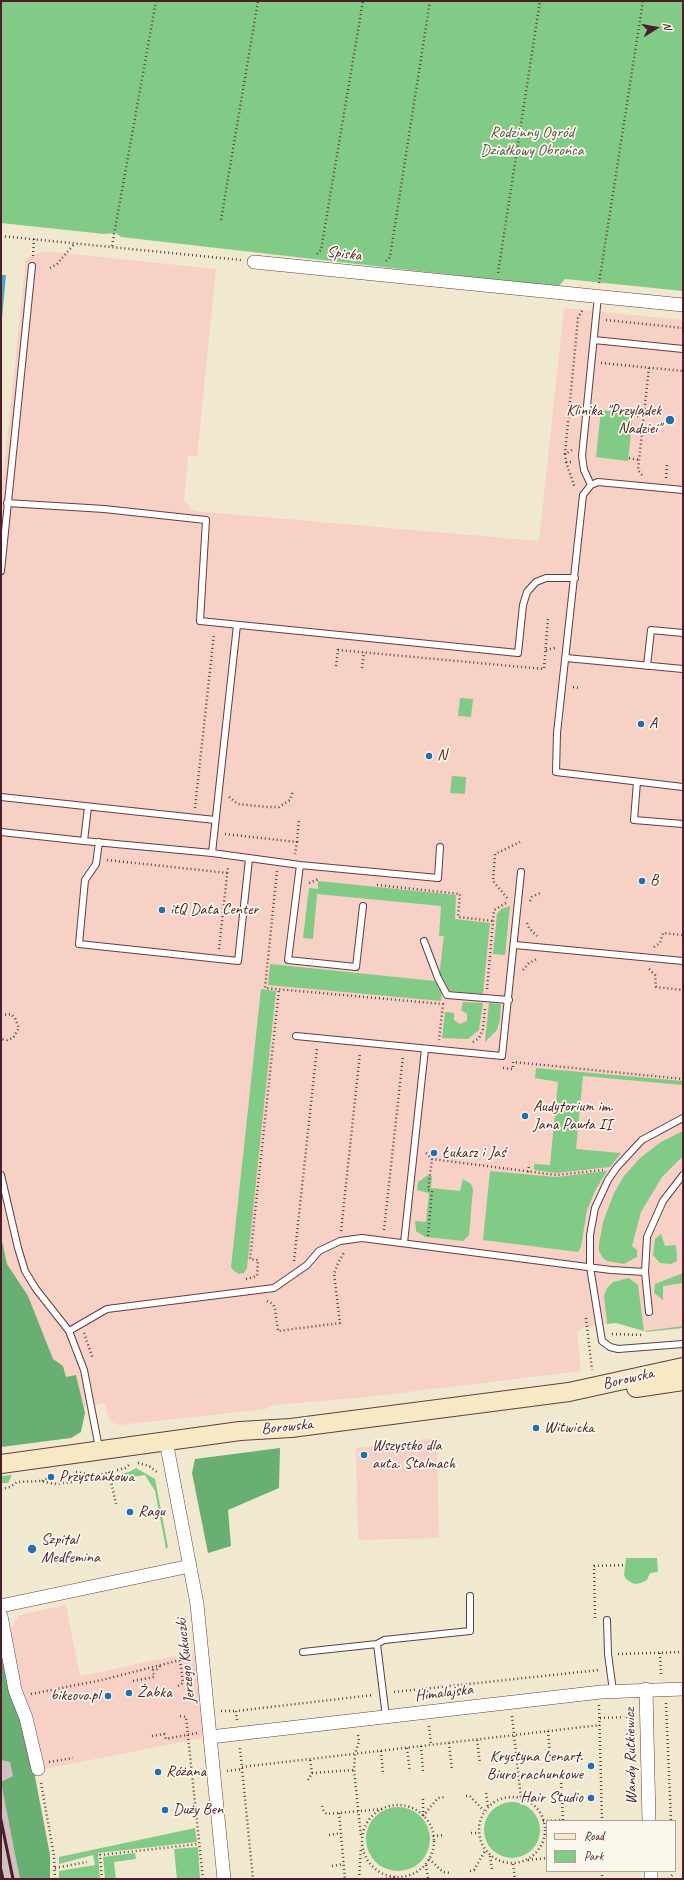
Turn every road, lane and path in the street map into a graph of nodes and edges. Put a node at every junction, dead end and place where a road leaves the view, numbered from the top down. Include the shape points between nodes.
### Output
1 (156, 1) edge
2 (258, 1) edge
3 (363, 1) edge
4 (430, 1) edge
5 (540, 1) edge
6 (644, 1) edge
7 (221, 220) dead end
8 (1, 236) edge
9 (34, 239) junction
10 (75, 243) junction
11 (112, 246) junction
12 (321, 250) junction
13 (325, 254) dead end
14 (312, 258) dead end
15 (254, 262) joint
16 (383, 263) dead end
17 (32, 266) joint
18 (50, 268) dead end
19 (498, 271) dead end
20 (597, 301) junction
21 (683, 305) edge
22 (596, 319) junction
23 (683, 328) edge
24 (594, 340) junction
25 (683, 349) edge
26 (592, 362) junction
27 (649, 367) junction
28 (683, 371) edge
29 (633, 416) dead end
30 (643, 416) junction
31 (565, 454) dead end
32 (629, 458) dead end
33 (639, 460) junction
34 (566, 462) dead end
35 (591, 484) junction
36 (642, 486) junction
37 (683, 490) edge
38 (583, 495) junction
39 (8, 503) junction
40 (1, 572) edge
41 (574, 578) junction
42 (215, 623) junction
43 (237, 625) junction
44 (683, 633) edge
45 (339, 646) dead end
46 (338, 650) dead end
47 (364, 652) dead end
48 (566, 658) junction
49 (647, 666) junction
50 (362, 668) dead end
51 (683, 669) edge
52 (637, 782) junction
53 (683, 787) edge
54 (228, 790) dead end
55 (293, 790) dead end
56 (1, 797) edge
57 (88, 807) junction
58 (194, 818) junction
59 (299, 819) dead end
60 (215, 820) junction
61 (683, 824) edge
62 (1, 832) edge
63 (214, 833) junction
64 (84, 840) junction
65 (99, 842) junction
66 (297, 842) junction
67 (520, 842) dead end
68 (440, 847) dead end
69 (212, 853) junction
70 (96, 859) junction
71 (249, 859) junction
72 (278, 862) junction
73 (297, 865) junction
74 (521, 872) dead end
75 (327, 880) dead end
76 (374, 885) dead end
77 (306, 888) dead end
78 (540, 893) dead end
79 (528, 903) dead end
80 (363, 906) dead end
81 (526, 916) dead end
82 (493, 921) junction
83 (683, 935) edge
84 (539, 938) dead end
85 (424, 941) dead end
86 (515, 945) junction
87 (650, 949) dead end
88 (541, 958) dead end
89 (218, 959) junction
90 (683, 961) edge
91 (644, 967) dead end
92 (511, 978) junction
93 (279, 989) junction
94 (683, 990) edge
95 (486, 999) junction
96 (509, 1000) junction
97 (1, 1015) edge
98 (296, 1036) dead end
99 (1, 1039) edge
100 (447, 1042) dead end
101 (360, 1043) junction
102 (469, 1044) dead end
103 (317, 1047) dead end
104 (403, 1047) junction
105 (425, 1050) junction
106 (498, 1067) dead end
107 (683, 1079) edge
108 (683, 1118) edge
109 (425, 1150) dead end
110 (529, 1166) dead end
111 (617, 1167) junction
112 (528, 1172) junction
113 (1, 1175) edge
114 (683, 1175) edge
115 (383, 1240) junction
116 (340, 1241) junction
117 (404, 1243) junction
118 (590, 1267) junction
119 (645, 1272) junction
120 (257, 1276) junction
121 (292, 1276) junction
122 (243, 1280) dead end
123 (259, 1291) junction
124 (648, 1312) dead end
125 (69, 1331) junction
126 (587, 1332) dead end
127 (683, 1344) edge
128 (683, 1367) edge
129 (593, 1375) dead end
130 (683, 1381) edge
131 (574, 1392) junction
132 (166, 1441) junction
133 (99, 1451) junction
134 (131, 1462) dead end
135 (138, 1463) dead end
136 (1, 1464) edge
137 (109, 1472) junction
138 (69, 1473) dead end
139 (159, 1474) dead end
140 (58, 1475) dead end
141 (93, 1475) junction
142 (42, 1481) junction
143 (1, 1489) edge
144 (116, 1504) dead end
145 (626, 1565) dead end
146 (190, 1566) junction
147 (470, 1596) dead end
148 (1, 1606) edge
149 (1, 1616) edge
150 (607, 1620) dead end
151 (596, 1624) dead end
152 (377, 1644) junction
153 (303, 1652) dead end
154 (683, 1652) edge
155 (660, 1653) junction
156 (608, 1654) junction
157 (203, 1656) junction
158 (180, 1660) junction
159 (162, 1664) junction
160 (602, 1669) dead end
161 (134, 1681) dead end
162 (661, 1681) dead end
163 (178, 1686) dead end
164 (683, 1688) edge
165 (646, 1689) junction
166 (613, 1691) junction
167 (383, 1694) junction
168 (19, 1696) junction
169 (599, 1699) dead end
170 (666, 1699) dead end
171 (510, 1702) junction
172 (428, 1712) junction
173 (180, 1716) dead end
174 (647, 1716) junction
175 (386, 1717) junction
176 (600, 1718) junction
177 (355, 1720) junction
178 (600, 1725) junction
179 (237, 1726) dead end
180 (548, 1731) junction
181 (210, 1734) junction
182 (188, 1735) junction
183 (514, 1735) junction
184 (152, 1736) dead end
185 (477, 1740) junction
186 (240, 1741) dead end
187 (449, 1743) junction
188 (432, 1745) junction
189 (420, 1746) junction
190 (407, 1748) junction
191 (381, 1751) junction
192 (354, 1754) junction
193 (550, 1756) dead end
194 (73, 1758) dead end
195 (310, 1759) junction
196 (62, 1760) dead end
197 (480, 1764) dead end
198 (242, 1767) junction
199 (38, 1770) joint
200 (354, 1770) junction
201 (452, 1770) dead end
202 (423, 1771) dead end
203 (410, 1772) dead end
204 (312, 1773) junction
205 (383, 1775) dead end
206 (561, 1779) dead end
207 (308, 1780) dead end
208 (486, 1792) dead end
209 (466, 1796) dead end
210 (445, 1797) dead end
211 (520, 1798) junction
212 (422, 1799) dead end
213 (322, 1806) dead end
214 (488, 1807) junction
215 (382, 1809) junction
216 (358, 1811) junction
217 (484, 1811) junction
218 (339, 1813) junction
219 (423, 1816) junction
220 (563, 1820) edge
221 (567, 1820) dead end
222 (602, 1820) edge
223 (650, 1820) edge
224 (671, 1820) edge
225 (543, 1821) junction
226 (546, 1821) edge
227 (471, 1833) dead end
228 (478, 1833) junction
229 (341, 1834) junction
230 (329, 1835) dead end
231 (445, 1835) dead end
232 (433, 1836) junction
233 (361, 1842) junction
234 (199, 1844) junction
235 (485, 1851) junction
236 (490, 1856) junction
237 (546, 1858) edge
238 (429, 1859) junction
239 (528, 1860) junction
240 (87, 1862) dead end
241 (344, 1864) junction
242 (426, 1864) junction
243 (513, 1864) junction
244 (332, 1866) dead end
245 (55, 1868) junction
246 (492, 1869) dead end
247 (470, 1871) dead end
248 (450, 1873) dead end
249 (394, 1878) edge
250 (428, 1878) edge
251 (54, 1879) edge
252 (102, 1879) edge
253 (203, 1879) edge
254 (224, 1879) edge
255 (253, 1879) edge
256 (345, 1879) edge
257 (359, 1879) edge
258 (382, 1879) edge
259 (515, 1879) edge

1 - 11 path
2 - 7 path
3 - 12 path
4 - 16 path via 390,257
5 - 19 path
6 - 20 path
8 - 9 path
9 - 10 path
9 - 17 path
10 - 11 path
10 - 18 path via 57,264
11 - 15 path
12 - 13 path
12 - 14 path
15 - 20 street, Spiska
17 - 39 lane
20 - 21 street, Spiska
20 - 22 lane
20 - 31 path via 584,308 578,318
22 - 23 path
22 - 24 lane
24 - 25 lane
24 - 26 lane
26 - 27 path
26 - 35 lane via 582,456 584,470
27 - 28 path
27 - 30 path
29 - 30 path
30 - 33 path
32 - 33 path
33 - 36 path via 638,470 643,477
34 - 38 path via 577,493
35 - 36 lane via 604,482
35 - 38 lane
36 - 37 lane
38 - 41 lane
39 - 40 lane
39 - 42 lane via 104,509 206,520 200,622
41 - 43 lane via 546,578 536,582 527,592 523,605 518,653
41 - 48 lane
42 - 43 lane
42 - 58 path
43 - 60 lane
44 - 49 lane via 651,630
45 - 46 path
47 - 50 path
48 - 49 lane
48 - 52 lane via 557,733 556,772
49 - 51 lane
52 - 53 lane
52 - 61 lane via 634,820
54 - 55 path via 228,796 238,804 279,807 290,800
56 - 57 lane
57 - 58 lane
57 - 64 lane
58 - 60 lane
59 - 66 path
60 - 63 lane
62 - 64 lane
63 - 66 path
63 - 69 lane
64 - 65 lane
65 - 69 lane
65 - 70 lane
66 - 73 path
67 - 82 path via 495,854 493,881 508,898 508,902 494,910
68 - 73 lane via 438,878
69 - 71 lane
70 - 89 path via 228,871
70 - 89 lane via 96,864 85,880 79,944
71 - 72 lane
71 - 89 lane via 238,961
72 - 73 lane
72 - 93 path via 265,988
73 - 80 lane via 288,960 356,967
74 - 86 lane
75 - 77 path via 314,880
76 - 82 path via 460,894 458,917
78 - 79 path via 532,897
81 - 84 path via 529,928
82 - 95 path
83 - 87 path via 663,933 660,943
85 - 95 lane via 447,996
86 - 90 lane
86 - 92 lane
88 - 92 path via 528,963 520,978
91 - 94 path via 655,975 656,987
92 - 96 lane
93 - 100 path via 443,1004 439,1041
93 - 120 path via 250,1259 258,1260
95 - 96 lane
95 - 102 path via 483,1029 479,1038
96 - 105 lane via 502,1056
97 - 99 path via 5,1013 16,1018 19,1028 13,1038
98 - 101 lane
101 - 104 lane
101 - 116 path
103 - 121 path
104 - 105 lane
104 - 115 path
105 - 117 lane
106 - 107 path via 513,1069 513,1062
108 - 111 lane via 642,1140
109 - 112 path via 426,1155 432,1159
110 - 112 path
111 - 112 path via 556,1175
111 - 118 lane via 608,1180 596,1208 590,1235
113 - 125 lane via 25,1271
114 - 119 lane via 663,1201 652,1224 645,1250
115 - 116 lane via 362,1238
115 - 117 lane
116 - 121 lane via 319,1251 307,1265
116 - 123 path via 346,1252 334,1274 340,1323 278,1331 275,1309 269,1301 259,1301
117 - 118 lane
118 - 119 lane
118 - 127 lane via 602,1341 618,1349
119 - 124 lane
120 - 122 path
120 - 123 path
121 - 123 lane via 274,1288
123 - 125 lane via 107,1310
125 - 133 lane via 84,1370
126 - 129 path
128 - 131 street, Borowska
130 - 131 street, Borowska via 605,1392
131 - 132 street, Borowska via 292,1428 240,1431
132 - 133 street, Borowska
132 - 146 street, Jerzego Kukuczki
133 - 136 street, Borowska
134 - 137 path via 125,1468
135 - 139 path
137 - 141 path
137 - 144 path
138 - 141 path
140 - 142 path
141 - 142 path via 72,1482 54,1484
142 - 143 path via 17,1482
145 - 151 path via 594,1566
146 - 148 street
146 - 157 street, Jerzego Kukuczki
147 - 152 lane via 470,1631 384,1640
149 - 168 street via 15,1690
150 - 156 lane
152 - 153 lane
152 - 167 lane
154 - 155 path
155 - 156 path
155 - 162 path
156 - 166 lane
157 - 158 path
157 - 181 street, Jerzego Kukuczki
158 - 159 path
158 - 163 path via 183,1682
159 - 161 path via 153,1670 154,1677
159 - 168 path via 102,1680
160 - 167 path
164 - 165 street, Himalajska
165 - 166 street, Himalajska
165 - 174 street, Wandy Rutkiewicz
166 - 171 street, Himalajska
167 - 175 lane
167 - 179 path via 236,1711
168 - 199 street
169 - 176 path
170 - 224 path
171 - 172 street, Himalajska
171 - 183 path
172 - 175 street, Himalajska
172 - 188 path
173 - 182 path via 186,1717
174 - 176 path
174 - 223 street, Wandy Rutkiewicz
175 - 177 street, Himalajska
176 - 178 path
177 - 181 street, Himalajska
177 - 192 path via 359,1741
178 - 180 path
178 - 222 path
180 - 183 path
180 - 193 path
181 - 182 path
181 - 254 street, Jerzego Kukuczki
182 - 184 path via 166,1739 164,1734
182 - 234 path
183 - 185 path
183 - 211 path
185 - 187 path
185 - 197 path
186 - 198 path
187 - 188 path
187 - 201 path
188 - 189 path
189 - 190 path
189 - 202 path
190 - 191 path
190 - 203 path
191 - 192 path
191 - 205 path
192 - 195 path
192 - 200 path
194 - 196 path
195 - 198 path
195 - 204 path
198 - 255 path
199 - 245 path
200 - 204 path
200 - 216 path
204 - 207 path
206 - 220 path
208 - 214 path
209 - 217 path via 470,1796
210 - 219 path via 438,1798
211 - 214 path via 502,1798
211 - 225 path via 534,1805 541,1813
212 - 219 path
213 - 218 path via 327,1814
214 - 217 path
215 - 216 path
215 - 219 path via 389,1805 403,1806
215 - 233 path via 367,1822
216 - 218 path
216 - 233 path
217 - 228 path via 479,1821
218 - 229 path
219 - 232 path
220 - 221 path
225 - 226 path
225 - 239 path via 545,1834 542,1845
227 - 228 path
228 - 235 path
229 - 230 path
229 - 241 path
231 - 232 path
232 - 238 path via 433,1848
233 - 249 path via 370,1865 379,1873
233 - 257 path
234 - 252 path via 100,1855
234 - 253 path
235 - 236 path
235 - 247 path via 474,1870
236 - 243 path via 501,1862
236 - 246 path
237 - 239 path
238 - 242 path
238 - 248 path via 443,1872
239 - 243 path
240 - 245 path
241 - 244 path
241 - 256 path
242 - 249 path via 414,1874
242 - 250 path
243 - 259 path
245 - 251 path
249 - 258 path

